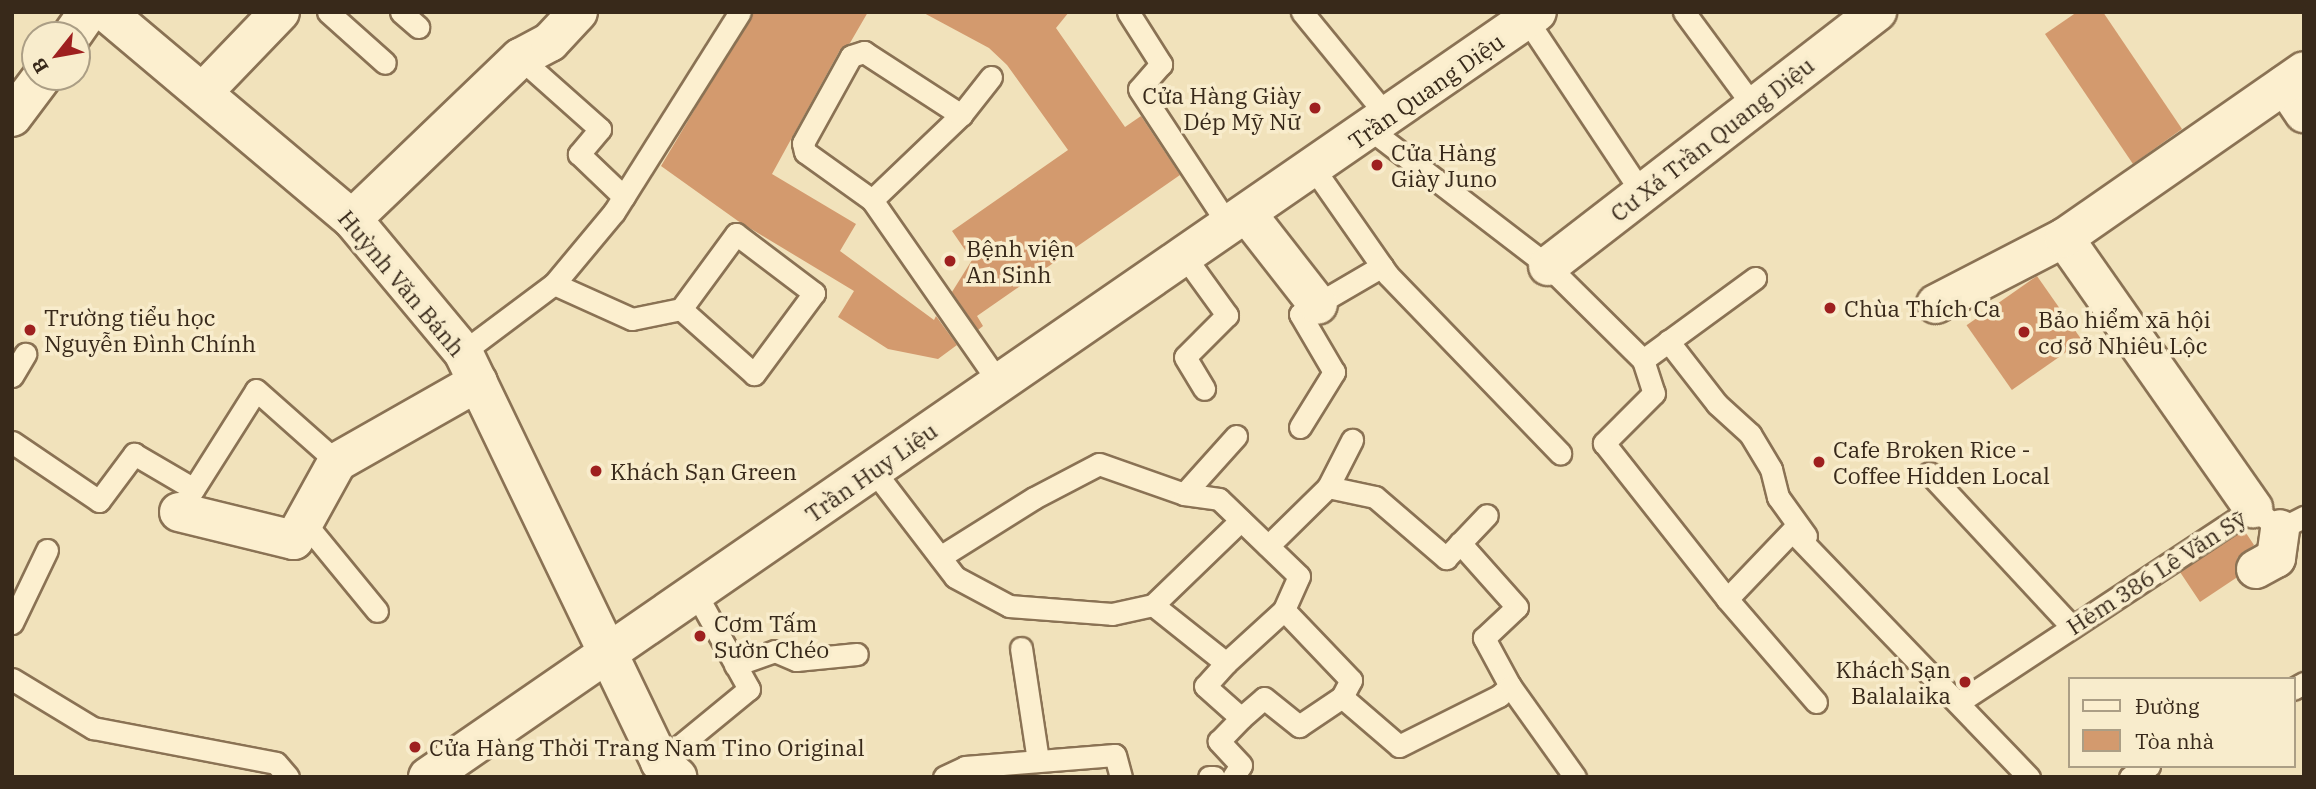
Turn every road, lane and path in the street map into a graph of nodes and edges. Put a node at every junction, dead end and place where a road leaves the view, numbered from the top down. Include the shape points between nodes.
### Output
1 (281, 12) edge
2 (328, 12) edge
3 (401, 12) edge
4 (578, 12) edge
5 (740, 12) edge
6 (1128, 12) edge
7 (1302, 12) edge
8 (1684, 12) edge
9 (103, 13) edge
10 (1866, 15) edge
11 (1532, 16) edge
12 (418, 27) dead end
13 (520, 58) junction
14 (385, 63) dead end
15 (991, 77) dead end
16 (2298, 90) edge
17 (35, 91) edge
18 (204, 92) junction
19 (1754, 107) junction
20 (961, 115) junction
21 (1379, 124) junction
22 (16, 134) edge
23 (1314, 169) junction
24 (1642, 193) junction
25 (624, 197) junction
26 (872, 200) junction
27 (352, 219) junction
28 (1238, 220) junction
29 (2064, 238) junction
30 (1185, 257) junction
31 (1382, 265) junction
32 (1548, 266) junction
33 (1755, 278) dead end
34 (554, 284) junction
35 (1936, 304) dead end
36 (1318, 305) junction
37 (681, 309) junction
38 (1668, 341) junction
39 (26, 354) dead end
40 (1643, 360) junction
41 (471, 367) junction
42 (12, 376) edge
43 (999, 383) junction
44 (1204, 389) dead end
45 (1300, 427) dead end
46 (1236, 436) dead end
47 (1352, 440) dead end
48 (12, 442) edge
49 (1560, 453) dead end
50 (337, 462) junction
51 (874, 471) junction
52 (1929, 473) dead end
53 (1328, 487) junction
54 (1184, 494) junction
55 (187, 501) junction
56 (1487, 515) dead end
57 (2279, 518) edge
58 (1241, 520) junction
59 (304, 522) junction
60 (1461, 543) junction
61 (1268, 546) junction
62 (47, 550) dead end
63 (940, 557) junction
64 (1822, 563) junction
65 (2256, 569) dead end
66 (695, 592) junction
67 (1727, 599) junction
68 (1153, 605) junction
69 (1284, 610) junction
70 (377, 611) dead end
71 (12, 623) edge
72 (2072, 627) junction
73 (1021, 648) dead end
74 (609, 650) junction
75 (857, 654) dead end
76 (1226, 663) junction
77 (735, 665) junction
78 (12, 679) edge
79 (1510, 687) junction
80 (1342, 697) junction
81 (1816, 702) dead end
82 (1959, 702) junction
83 (1241, 718) junction
84 (1038, 761) junction
85 (2146, 768) edge
86 (665, 772) edge
87 (288, 777) edge
88 (428, 777) edge
89 (944, 777) edge
90 (1121, 777) edge
91 (1233, 777) edge
92 (1575, 777) edge
93 (2029, 777) edge
94 (2130, 777) edge

1 - 18 street
2 - 14 lane
3 - 12 lane
4 - 13 street via 550,42
5 - 25 lane
6 - 28 lane via 1161,64 1139,89
7 - 21 lane
8 - 19 lane
9 - 18 street, Huỳnh Văn Bánh
10 - 19 street, Cư Xá Trần Quang Diệu
11 - 21 street, Trần Quang Diệu
11 - 24 lane
13 - 25 lane via 600,129 579,154
13 - 27 street
15 - 20 lane
16 - 29 street
17 - 22 street
18 - 27 street, Huỳnh Văn Bánh
19 - 24 street, Cư Xá Trần Quang Diệu
20 - 26 lane
20 - 26 lane via 864,52 851,56 803,144 805,152
21 - 23 street, Trần Quang Diệu
21 - 32 lane
23 - 28 street, Trần Huy Liệu
23 - 31 lane
24 - 32 street, Cư Xá Trần Quang Diệu
25 - 34 lane
26 - 43 lane
27 - 41 street, Huỳnh Văn Bánh
28 - 30 street, Trần Huy Liệu
28 - 36 street
29 - 35 street
29 - 57 street, Hẻm 386 Lê Văn Sỹ
30 - 43 street, Trần Huy Liệu
30 - 44 lane via 1227,315 1185,357
31 - 36 lane
31 - 49 lane
32 - 40 lane
33 - 38 lane
34 - 37 lane via 632,319
34 - 41 lane
36 - 45 lane via 1300,314 1334,372
37 - 37 lane via 736,234 814,293 754,374
38 - 40 lane
38 - 64 lane via 1717,404 1750,434 1771,469 1778,497
39 - 42 lane
40 - 67 lane via 1654,393 1604,443
41 - 50 street
41 - 74 street, Huỳnh Văn Bánh
43 - 51 street, Trần Huy Liệu
46 - 54 lane
47 - 53 lane
48 - 55 lane via 99,501 134,454
50 - 55 lane via 256,390
50 - 59 street
51 - 63 lane
51 - 66 street, Trần Huy Liệu
52 - 72 lane
53 - 60 lane via 1375,497 1446,558
53 - 61 lane
54 - 58 lane via 1219,499
54 - 63 lane via 1099,464
55 - 59 street via 293,540
56 - 60 lane
57 - 65 street via 2276,558
57 - 72 lane, Hẻm 386 Lê Văn Sỹ
58 - 61 lane
58 - 68 lane
59 - 70 lane
60 - 79 lane via 1517,607 1484,638
61 - 69 lane via 1299,576
62 - 71 lane
63 - 68 lane via 955,577 1009,606 1112,614
64 - 67 lane via 1792,531
64 - 82 lane
66 - 74 street, Trần Huy Liệu
66 - 77 lane
67 - 81 lane
68 - 76 lane
69 - 76 lane
69 - 80 lane via 1351,680
72 - 82 lane, Hẻm 386 Lê Văn Sỹ
73 - 84 lane
74 - 86 street, Huỳnh Văn Bánh
74 - 88 street, Trần Huy Liệu
75 - 77 lane via 796,660 775,651
76 - 83 lane via 1205,686
77 - 86 lane via 749,689
78 - 87 lane via 93,728 276,763
79 - 80 lane via 1399,746
79 - 92 lane
80 - 83 lane via 1299,726 1264,698
82 - 93 lane
83 - 91 lane via 1219,741 1241,765
84 - 89 lane via 965,767
84 - 90 lane via 1115,755
85 - 94 lane

